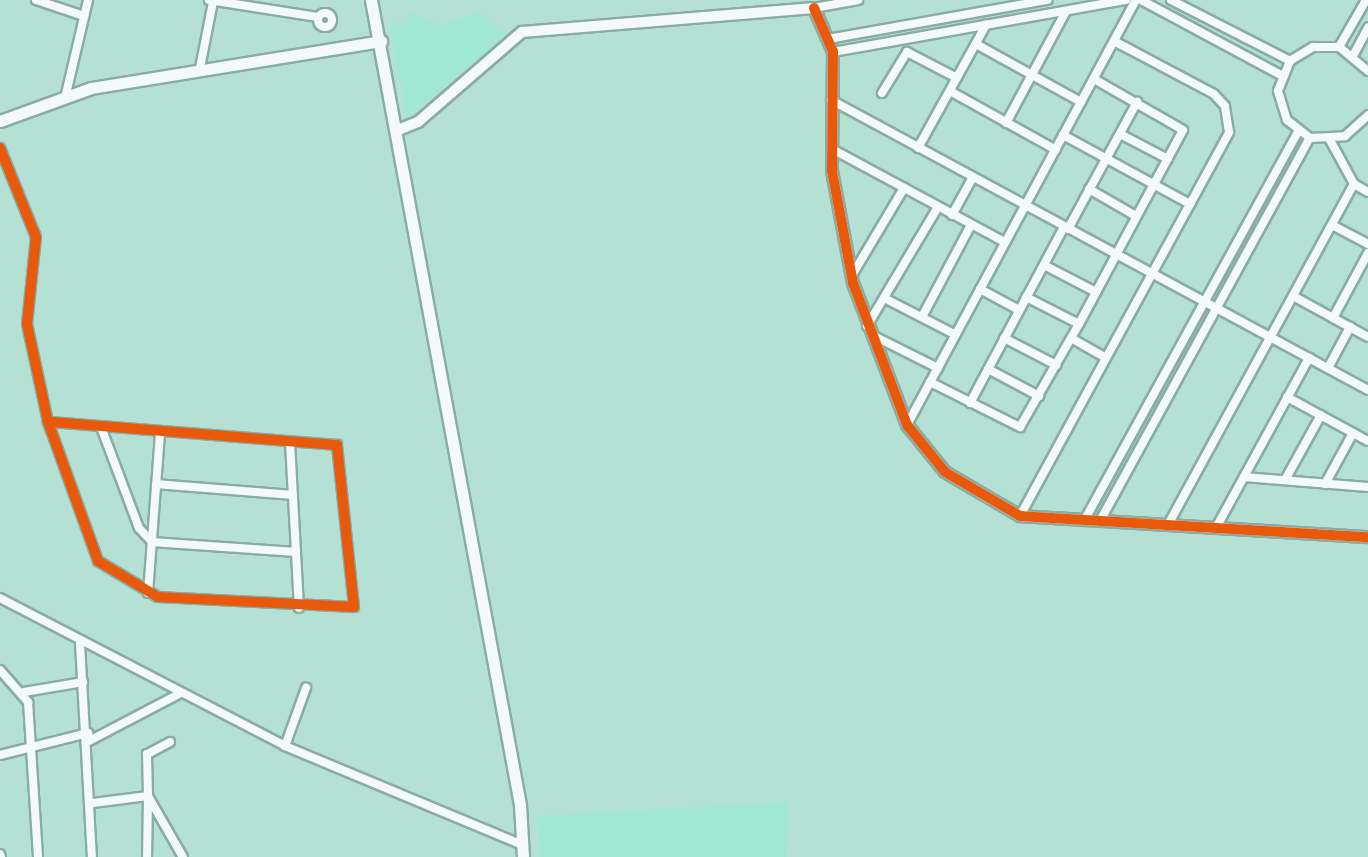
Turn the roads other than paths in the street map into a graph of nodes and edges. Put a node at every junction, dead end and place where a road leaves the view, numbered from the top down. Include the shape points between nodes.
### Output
1 (36, 0) edge
2 (88, 0) edge
3 (371, 0) edge
4 (858, 0) edge
5 (1048, 0) edge
6 (1126, 0) edge
7 (1139, 0) edge
8 (1171, 0) edge
9 (1366, 0) edge
10 (211, 1) edge
11 (1031, 1) edge
12 (814, 8) junction
13 (1066, 11) junction
14 (84, 16) junction
15 (318, 17) dead end
16 (1033, 17) junction
17 (986, 25) junction
18 (1368, 28) edge
19 (828, 39) junction
20 (381, 41) junction
21 (1114, 41) junction
22 (976, 44) junction
23 (1339, 47) junction
24 (833, 52) junction
25 (1354, 54) junction
26 (1290, 61) junction
27 (200, 68) junction
28 (1368, 71) edge
29 (1032, 75) junction
30 (1281, 75) junction
31 (957, 78) junction
32 (1094, 79) junction
33 (950, 91) junction
34 (882, 93) dead end
35 (66, 94) junction
36 (831, 100) junction
37 (1081, 102) junction
38 (1137, 102) junction
39 (1368, 115) edge
40 (0, 121) edge
41 (1006, 123) junction
42 (398, 130) junction
43 (1298, 132) junction
44 (1120, 134) junction
45 (1063, 135) junction
46 (1310, 138) junction
47 (1330, 140) junction
48 (0, 148) edge
49 (918, 148) junction
50 (832, 149) junction
51 (1056, 150) junction
52 (1106, 158) junction
53 (1168, 159) junction
54 (973, 177) junction
55 (1154, 184) junction
56 (1354, 184) junction
57 (904, 188) junction
58 (1089, 189) junction
59 (1368, 192) edge
60 (1190, 204) junction
61 (1025, 206) junction
62 (938, 207) junction
63 (952, 215) junction
64 (1136, 216) junction
65 (971, 225) junction
66 (1332, 225) junction
67 (1066, 228) junction
68 (1005, 242) junction
69 (1368, 244) edge
70 (1368, 253) edge
71 (1116, 255) junction
72 (1044, 265) junction
73 (1152, 274) junction
74 (851, 277) junction
75 (980, 289) junction
76 (1096, 292) junction
77 (1293, 296) junction
78 (1026, 297) junction
79 (888, 300) junction
80 (1203, 301) junction
81 (1217, 308) junction
82 (1019, 310) junction
83 (922, 317) junction
84 (1333, 318) junction
85 (1079, 324) junction
86 (1350, 327) junction
87 (866, 330) junction
88 (956, 335) junction
89 (1368, 336) edge
90 (1271, 337) junction
91 (1004, 338) junction
92 (1071, 338) junction
93 (1106, 358) junction
94 (1309, 358) junction
95 (1056, 365) junction
96 (938, 368) junction
97 (1328, 368) junction
98 (988, 369) junction
99 (930, 382) junction
100 (1368, 390) edge
101 (1039, 396) junction
102 (1287, 397) junction
103 (970, 403) junction
104 (1321, 415) junction
105 (48, 422) junction
106 (907, 425) junction
107 (101, 427) junction
108 (160, 432) junction
109 (1353, 433) junction
110 (1368, 441) edge
111 (290, 442) junction
112 (1244, 477) junction
113 (1285, 480) junction
114 (156, 484) junction
115 (1325, 484) junction
116 (1368, 487) edge
117 (293, 495) junction
118 (1020, 516) junction
119 (1084, 521) junction
120 (1100, 521) junction
121 (1169, 523) junction
122 (1217, 526) junction
123 (1368, 537) edge
124 (152, 542) junction
125 (296, 552) junction
126 (148, 593) junction
127 (0, 598) edge
128 (299, 608) junction
129 (80, 644) junction
130 (0, 670) edge
131 (83, 682) junction
132 (306, 688) dead end
133 (24, 692) junction
134 (179, 694) junction
135 (88, 737) junction
136 (170, 742) dead end
137 (32, 744) junction
138 (285, 746) junction
139 (0, 755) edge
140 (148, 796) junction
141 (93, 803) junction
142 (523, 851) edge
143 (38, 857) edge
144 (92, 857) edge
145 (147, 857) edge
146 (183, 857) edge

1 - 14 street
2 - 14 street
3 - 20 main road
4 - 12 street
5 - 11 street
6 - 13 street
7 - 21 street
7 - 30 street
8 - 26 street
9 - 23 street
10 - 15 street
10 - 27 street
11 - 16 street
11 - 19 street
12 - 19 street
12 - 42 street via 522,32 418,122
13 - 16 street
13 - 29 street
14 - 35 street
16 - 17 street
17 - 22 street
17 - 24 street
18 - 25 street
19 - 24 street
20 - 27 main road
20 - 42 main road
21 - 32 street
21 - 60 street via 1225,106 1229,132
22 - 29 street
22 - 31 street
23 - 25 street
23 - 26 street via 1313,47
24 - 36 street
25 - 28 street
26 - 30 street
27 - 35 main road
29 - 37 street
29 - 41 street
30 - 43 street via 1280,106
31 - 33 street
31 - 34 street via 907,52
32 - 37 street
32 - 38 street
33 - 41 street
33 - 49 street
35 - 40 main road
36 - 49 street
36 - 50 street
37 - 45 street
38 - 44 street
38 - 53 street via 1182,128
39 - 47 street
41 - 51 street
42 - 142 main road
43 - 46 street
43 - 80 street
44 - 52 street
44 - 53 street
45 - 51 street
45 - 52 street
46 - 47 street
46 - 81 street
47 - 56 street
48 - 105 street via 36,237 27,324
49 - 54 street
50 - 57 street
50 - 74 street
51 - 61 street
52 - 55 street
52 - 58 street
53 - 55 street
54 - 61 street
54 - 63 street
55 - 60 street
55 - 64 street
56 - 59 street
56 - 66 street
57 - 62 street
57 - 74 street
58 - 64 street
58 - 67 street
60 - 73 street
61 - 67 street
61 - 68 street
62 - 63 street
62 - 79 street
63 - 65 street
64 - 71 street
65 - 68 street
65 - 83 street
66 - 69 street
66 - 77 street
67 - 71 street
67 - 72 street
68 - 75 street
70 - 84 street
71 - 73 street
71 - 76 street
72 - 76 street
72 - 78 street
73 - 80 street
73 - 93 street
74 - 87 street
75 - 82 street
75 - 88 street
76 - 85 street
77 - 84 street
77 - 90 street
78 - 82 street
78 - 85 street
79 - 83 street
79 - 87 street
80 - 81 street
80 - 119 street
81 - 90 street
81 - 120 street
82 - 91 street
83 - 88 street
84 - 86 street
85 - 92 street
86 - 89 street
86 - 97 street
87 - 96 street
87 - 106 street
88 - 96 street
90 - 94 street
90 - 121 street
91 - 95 street
91 - 98 street
92 - 93 street
92 - 95 street
93 - 118 street
94 - 97 street
94 - 102 street
95 - 101 street
96 - 99 street
97 - 100 street
98 - 101 street
98 - 103 street
99 - 103 street
99 - 106 street
101 - 103 street via 1020,427
102 - 104 street
102 - 112 street
104 - 109 street
104 - 113 street
105 - 107 street
105 - 126 street via 98,561
106 - 118 street via 945,472
107 - 108 street
107 - 124 street via 139,528
108 - 111 street
108 - 114 street
109 - 110 street
109 - 115 street
111 - 117 street
111 - 128 street via 342,448 354,607
112 - 113 street
112 - 122 street
113 - 115 street
114 - 117 street
114 - 124 street
115 - 116 street
117 - 125 street
118 - 119 street
119 - 120 street
120 - 121 street
121 - 122 street
122 - 123 street
124 - 125 street
124 - 126 street
125 - 128 street
126 - 128 street
127 - 129 street
129 - 131 street
129 - 134 street
130 - 133 street
131 - 133 street
131 - 135 street
132 - 138 street
133 - 137 street
134 - 135 street
134 - 138 street
135 - 137 street
135 - 141 street
136 - 140 street via 147,754
137 - 139 street
137 - 143 street
138 - 142 street
140 - 141 street
140 - 145 street
140 - 146 street
141 - 144 street

